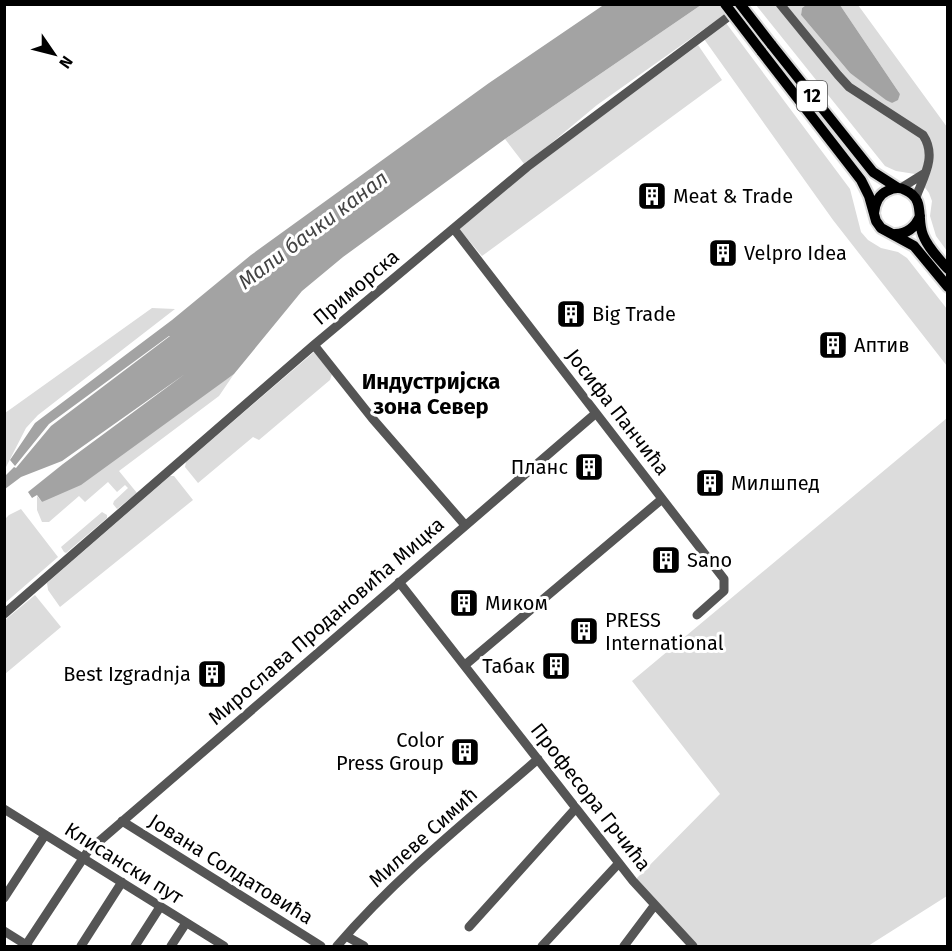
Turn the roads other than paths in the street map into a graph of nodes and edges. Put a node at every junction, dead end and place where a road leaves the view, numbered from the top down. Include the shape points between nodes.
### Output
1 (725, 4) edge
2 (740, 4) edge
3 (745, 4) edge
4 (780, 4) edge
5 (766, 48) junction
6 (926, 173) junction
7 (900, 188) junction
8 (916, 197) junction
9 (874, 214) junction
10 (920, 216) junction
11 (454, 229) junction
12 (895, 234) junction
13 (948, 269) edge
14 (948, 287) edge
15 (314, 345) junction
16 (595, 414) junction
17 (662, 499) junction
18 (465, 525) junction
19 (399, 582) junction
20 (4, 614) edge
21 (697, 615) dead end
22 (465, 665) junction
23 (538, 759) junction
24 (576, 808) junction
25 (4, 809) edge
26 (122, 821) junction
27 (45, 835) junction
28 (83, 858) junction
29 (619, 863) junction
30 (4, 877) edge
31 (122, 882) junction
32 (14, 883) junction
33 (4, 898) edge
34 (654, 906) junction
35 (160, 907) junction
36 (186, 923) junction
37 (469, 927) dead end
38 (4, 931) edge
39 (346, 936) junction
40 (27, 946) edge
41 (81, 946) edge
42 (135, 946) edge
43 (171, 946) edge
44 (224, 946) edge
45 (321, 946) edge
46 (337, 946) edge
47 (364, 946) edge
48 (542, 946) edge
49 (624, 946) edge
50 (693, 946) edge

1 - 5 main road, 12, bridge
2 - 5 main road, 12, bridge
3 - 11 street, Приморска via 527,167
4 - 6 street via 849,87 923,135 930,152
5 - 7 main road, 12 via 873,172
5 - 9 main road, 12 via 861,180
6 - 7 street
6 - 8 street
7 - 8 main road, 12
7 - 9 main road via 883,193 874,206
8 - 10 main road
9 - 12 main road, 12 via 881,228
10 - 12 main road via 908,232
10 - 13 main road via 925,239
11 - 15 street, Приморска
11 - 16 street, Јосифа Панчића
12 - 14 main road, 12 via 920,252
15 - 18 street
15 - 20 street, Приморска
16 - 17 street, Јосифа Панчића
16 - 18 street, Мирослава Продановића Мицка
17 - 21 street, Јосифа Панчића via 724,579 724,591
17 - 22 street
18 - 19 street, Мирослава Продановића Мицка
19 - 22 street, Професора Грчића
19 - 26 street, Мирослава Продановића Мицка
22 - 23 street, Професора Грчића
23 - 24 street, Професора Грчића
23 - 39 street, Милеве Симић via 404,875
24 - 29 street, Професора Грчића
24 - 37 street
25 - 27 street, Клисански пут
26 - 28 street, Мирослава Продановића Мицка
26 - 45 street, Јована Солдатовића
27 - 28 street, Клисански пут
27 - 32 street
28 - 31 street, Клисански пут
28 - 40 street, Мирослава Продановића Мицка
29 - 34 street, Професора Грчића
29 - 48 street
30 - 32 street
31 - 35 street, Клисански пут
31 - 41 street
32 - 33 street
34 - 49 street
34 - 50 street, Професора Грчића
35 - 36 street, Клисански пут
35 - 42 street
36 - 43 street
36 - 44 street, Клисански пут
38 - 40 street
39 - 46 street, Милеве Симић
39 - 47 street

